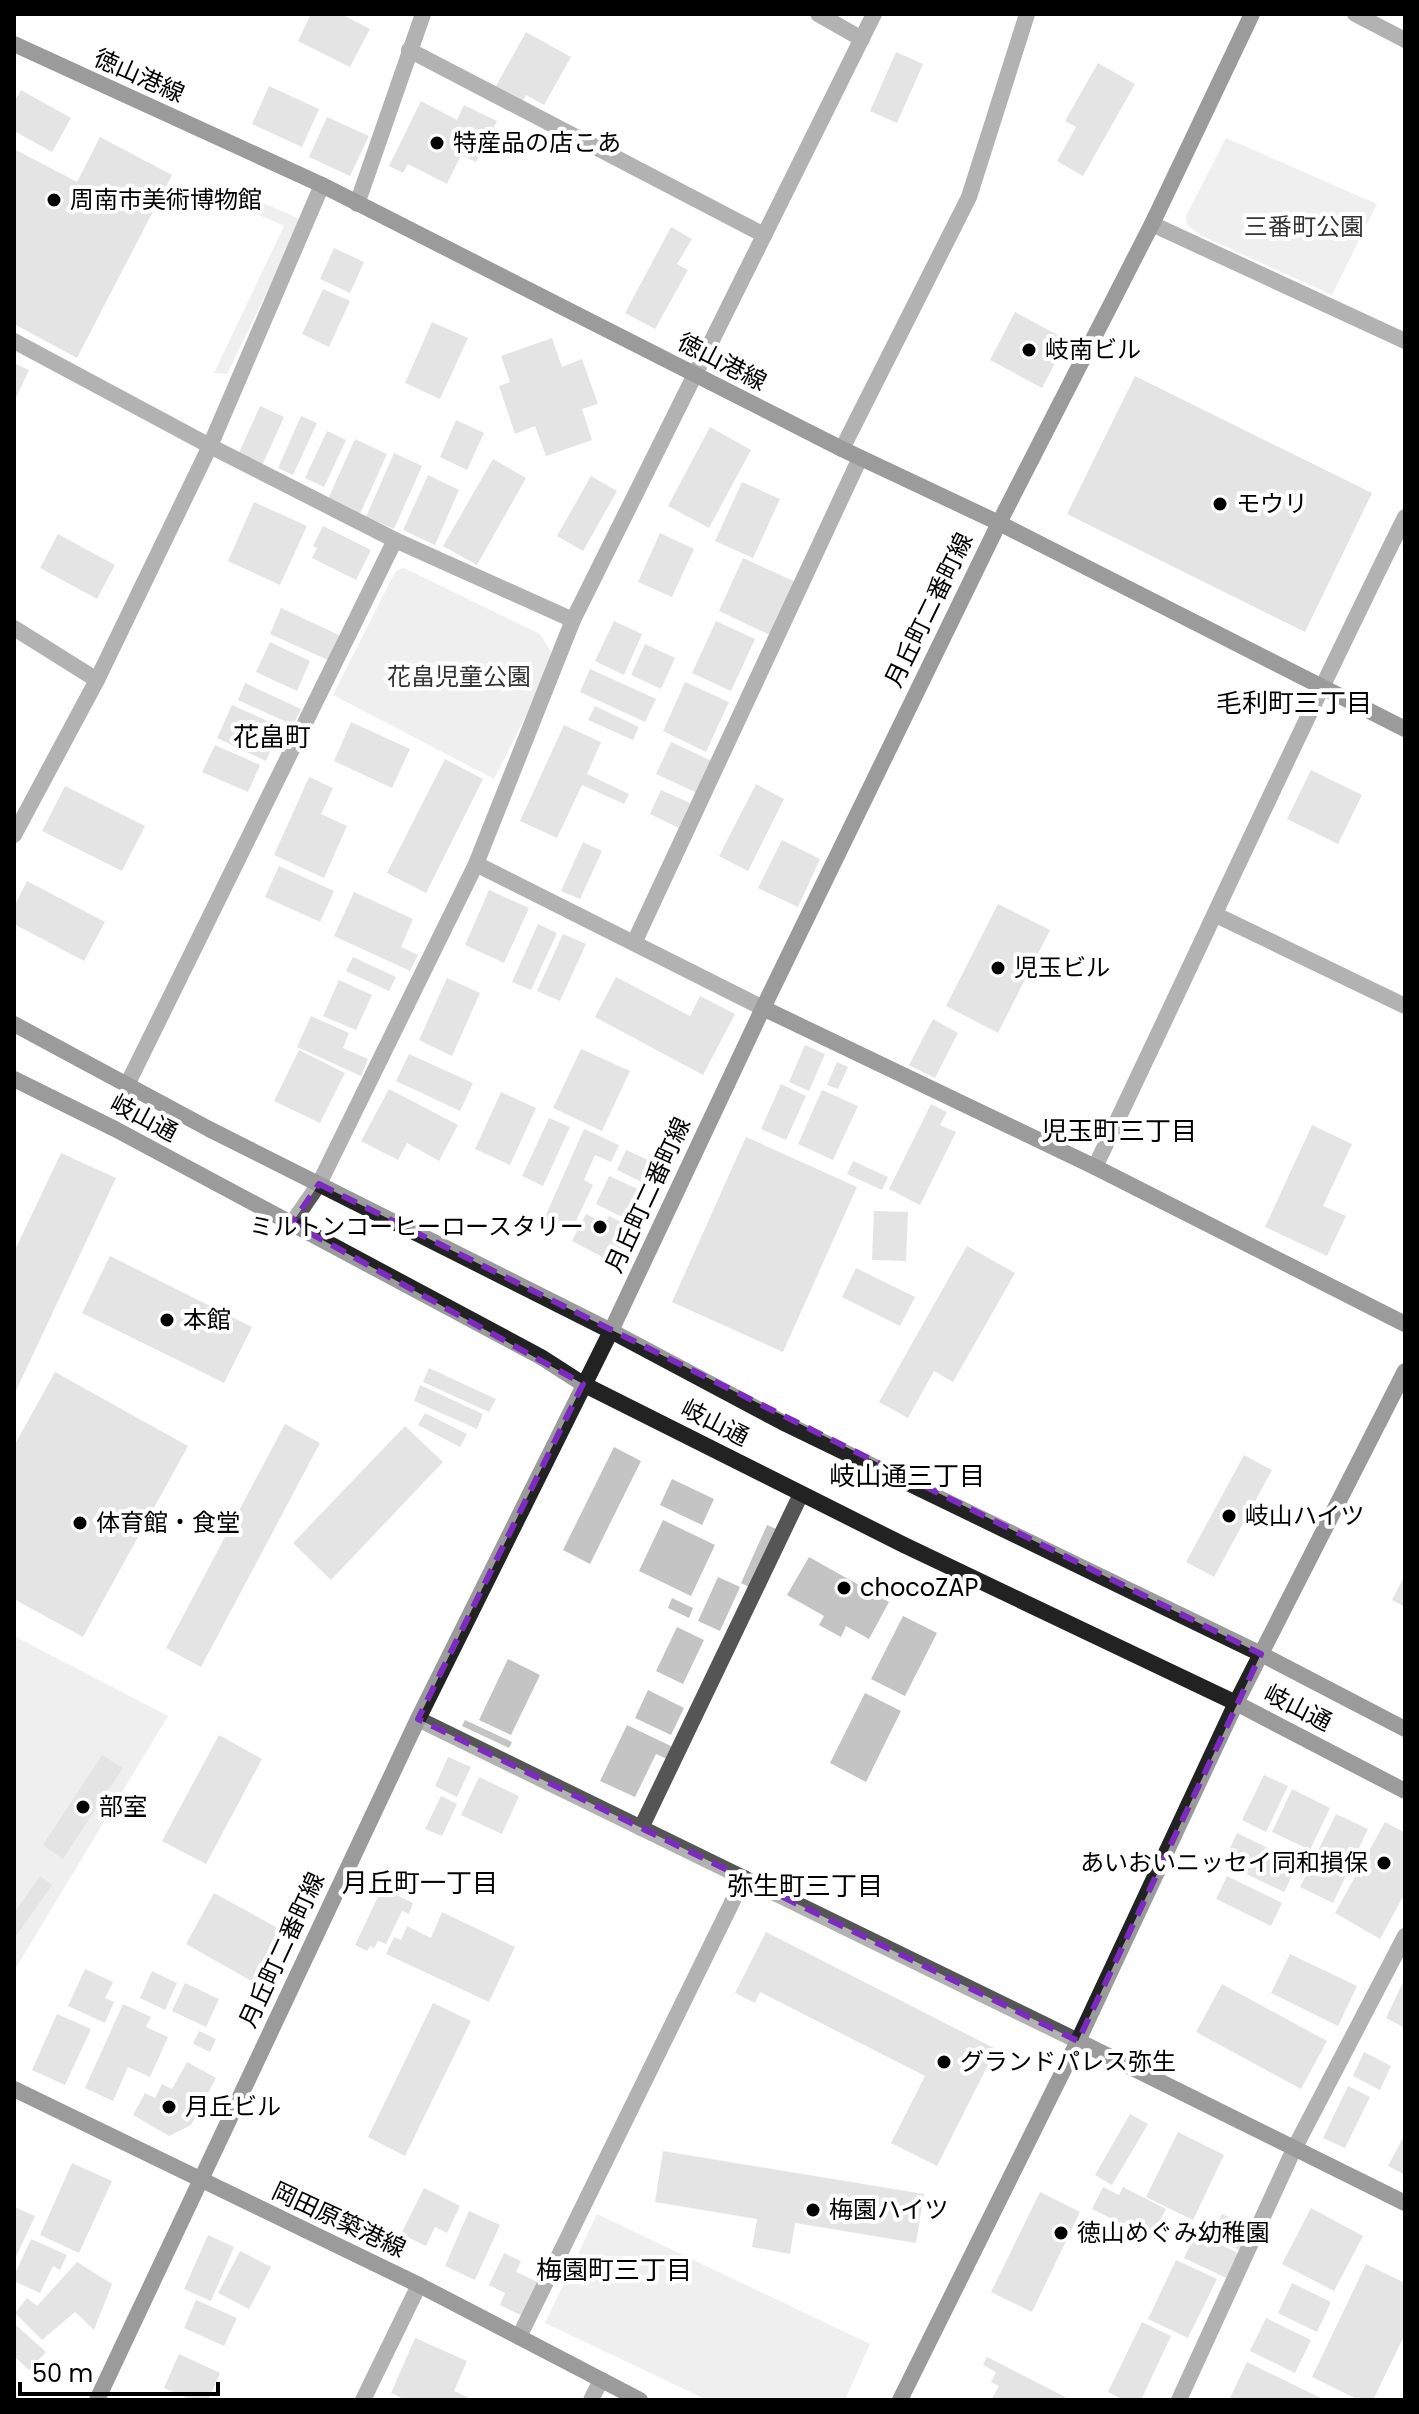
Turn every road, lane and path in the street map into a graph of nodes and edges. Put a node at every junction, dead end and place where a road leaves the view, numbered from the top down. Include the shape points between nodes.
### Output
1 (423, 14) edge
2 (818, 14) edge
3 (874, 14) edge
4 (1027, 14) edge
5 (1252, 14) edge
6 (1355, 14) edge
7 (862, 39) junction
8 (1405, 40) edge
9 (14, 44) edge
10 (409, 50) junction
11 (322, 185) junction
12 (357, 204) junction
13 (1152, 224) junction
14 (764, 235) junction
15 (14, 341) edge
16 (1405, 341) edge
17 (697, 376) junction
18 (210, 446) junction
19 (842, 449) junction
20 (860, 458) junction
21 (1405, 517) edge
22 (999, 523) junction
23 (395, 540) junction
24 (573, 620) junction
25 (14, 628) edge
26 (97, 680) junction
27 (1321, 686) junction
28 (1405, 729) edge
29 (14, 835) edge
30 (476, 864) junction
31 (1216, 915) junction
32 (634, 943) junction
33 (1405, 1006) edge
34 (763, 1008) junction
35 (14, 1024) edge
36 (14, 1079) edge
37 (127, 1085) junction
38 (1095, 1167) junction
39 (319, 1184) junction
40 (292, 1223) junction
41 (1405, 1324) edge
42 (611, 1331) junction
43 (1405, 1371) edge
44 (583, 1384) junction
45 (801, 1494) junction
46 (1261, 1654) junction
47 (1236, 1703) junction
48 (418, 1719) junction
49 (1405, 1729) edge
50 (1405, 1791) edge
51 (641, 1828) junction
52 (744, 1878) junction
53 (1405, 1936) edge
54 (1078, 2041) junction
55 (14, 2089) edge
56 (1294, 2149) junction
57 (199, 2180) junction
58 (1405, 2203) edge
59 (419, 2285) junction
60 (519, 2337) junction
61 (601, 2380) junction
62 (97, 2400) edge
63 (363, 2400) edge
64 (591, 2400) edge
65 (640, 2400) edge
66 (900, 2400) edge
67 (1179, 2400) edge

1 - 10 street
2 - 7 street
3 - 7 street
4 - 19 street via 969,197
5 - 13 street, 月丘町二番町線
6 - 8 street
7 - 14 street
9 - 11 street, 徳山港線
10 - 12 street
10 - 14 street
11 - 12 street, 徳山港線
11 - 18 street
12 - 17 street, 徳山港線
13 - 16 street
13 - 22 street, 月丘町二番町線
14 - 17 street
15 - 18 street
17 - 19 street, 徳山港線
17 - 24 street
18 - 23 street
18 - 26 street
19 - 20 street, 徳山港線
20 - 22 street, 徳山港線
20 - 32 street
21 - 27 street
22 - 27 street, 徳山港線
22 - 34 street, 月丘町二番町線
23 - 24 street
23 - 37 street
24 - 30 street
25 - 26 street
26 - 29 street
27 - 28 street, 徳山港線
27 - 31 street
30 - 32 street
30 - 39 street
31 - 33 street
31 - 38 street
32 - 34 street
34 - 38 street
34 - 42 street, 月丘町二番町線
35 - 37 street, 岐山通
36 - 40 street, 岐山通
37 - 39 street, 岐山通
38 - 41 street
39 - 40 street
39 - 42 street, 岐山通
40 - 44 street, 岐山通
42 - 44 street, 月丘町二番町線
42 - 46 street, 岐山通 via 782,1422
43 - 46 street
44 - 45 street, 岐山通
44 - 48 street, 月丘町二番町線
45 - 47 street, 岐山通
45 - 51 street
46 - 47 street
46 - 49 street, 岐山通
47 - 50 street, 岐山通
47 - 54 street
48 - 51 street
48 - 57 street, 月丘町二番町線
51 - 52 street
52 - 54 street
52 - 60 street
53 - 56 street
54 - 56 street
54 - 66 street
55 - 57 street, 岡田原築港線
56 - 58 street
56 - 67 street
57 - 59 street, 岡田原築港線
57 - 62 street, 月丘町二番町線
59 - 60 street, 岡田原築港線
59 - 63 street
60 - 61 street, 岡田原築港線
61 - 64 street
61 - 65 street, 岡田原築港線

